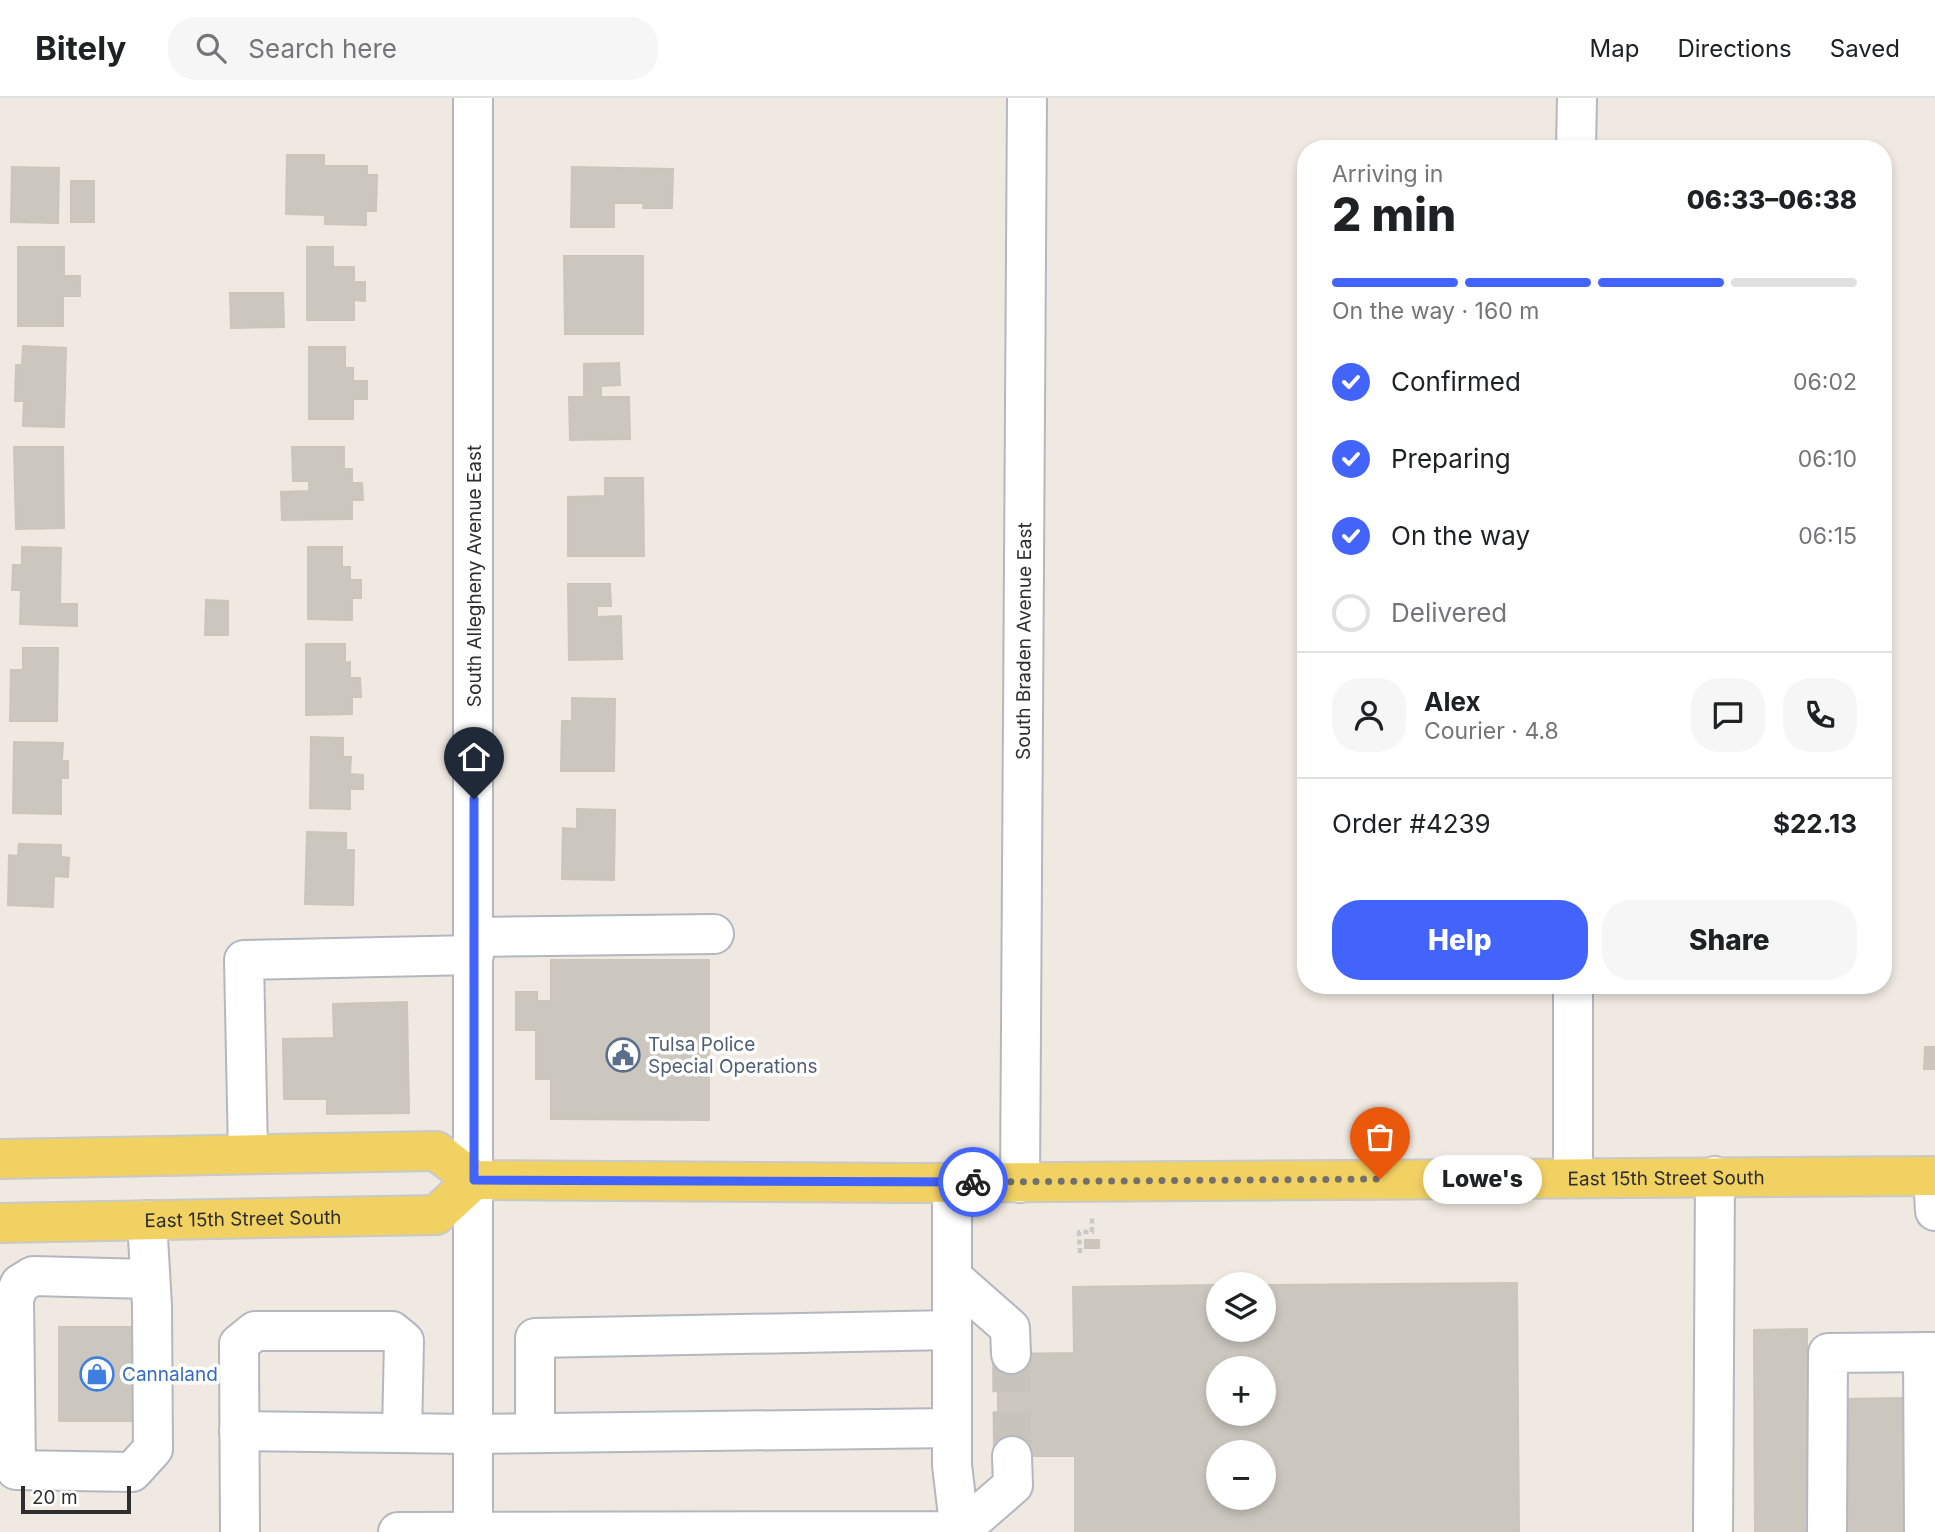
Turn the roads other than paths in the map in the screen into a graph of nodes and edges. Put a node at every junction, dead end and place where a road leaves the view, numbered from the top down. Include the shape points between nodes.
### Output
1 (473, 98) edge
2 (1027, 98) edge
3 (1577, 98) edge
4 (1576, 140) edge
5 (714, 934) dead end
6 (474, 946) junction
7 (1573, 994) edge
8 (248, 1153) junction
9 (0, 1159) edge
10 (1715, 1176) junction
11 (1573, 1178) junction
12 (474, 1180) junction
13 (952, 1182) junction
14 (1020, 1182) junction
15 (1934, 1187) edge
16 (147, 1220) junction
17 (0, 1223) edge
18 (952, 1278) junction
19 (148, 1279) junction
20 (952, 1330) junction
21 (1929, 1352) edge
22 (1011, 1353) tunnel mouth
23 (7, 1393) edge
24 (952, 1428) junction
25 (239, 1431) junction
26 (402, 1433) junction
27 (535, 1433) junction
28 (473, 1434) junction
29 (1012, 1456) tunnel mouth
30 (240, 1532) edge
31 (398, 1532) edge
32 (473, 1532) edge
33 (960, 1532) edge
34 (1713, 1532) edge
35 (1827, 1532) edge
36 (1924, 1532) edge

1 - 6 street, South Allegheny Avenue East
2 - 14 street, South Braden Avenue East
3 - 4 street
5 - 6 street
6 - 8 street via 244,960
6 - 12 street, South Allegheny Avenue East
7 - 11 street
8 - 9 main road
8 - 12 main road via 436,1151
10 - 11 main road, East 15th Street South
10 - 15 main road, East 15th Street South
10 - 34 street
11 - 14 main road, East 15th Street South
12 - 13 main road, East 15th Street South
12 - 16 main road, East 15th Street South via 436,1215
12 - 28 street, South Allegheny Avenue East
13 - 14 main road, East 15th Street South
13 - 18 street
16 - 17 main road, East 15th Street South
16 - 19 street
18 - 20 street
18 - 22 street via 1010,1328
19 - 23 street via 33,1276 20,1283 14,1297
19 - 23 street via 153,1449 132,1472 16,1470
20 - 24 street
20 - 27 street via 535,1338
21 - 35 street via 1828,1353
21 - 36 street
24 - 27 street
24 - 33 street
25 - 26 street
25 - 26 street via 239,1344 255,1331 392,1331 404,1341
25 - 30 street
26 - 28 street
27 - 28 street
28 - 32 street, South Allegheny Avenue East
29 - 33 street via 1013,1485
31 - 32 street
32 - 33 street

